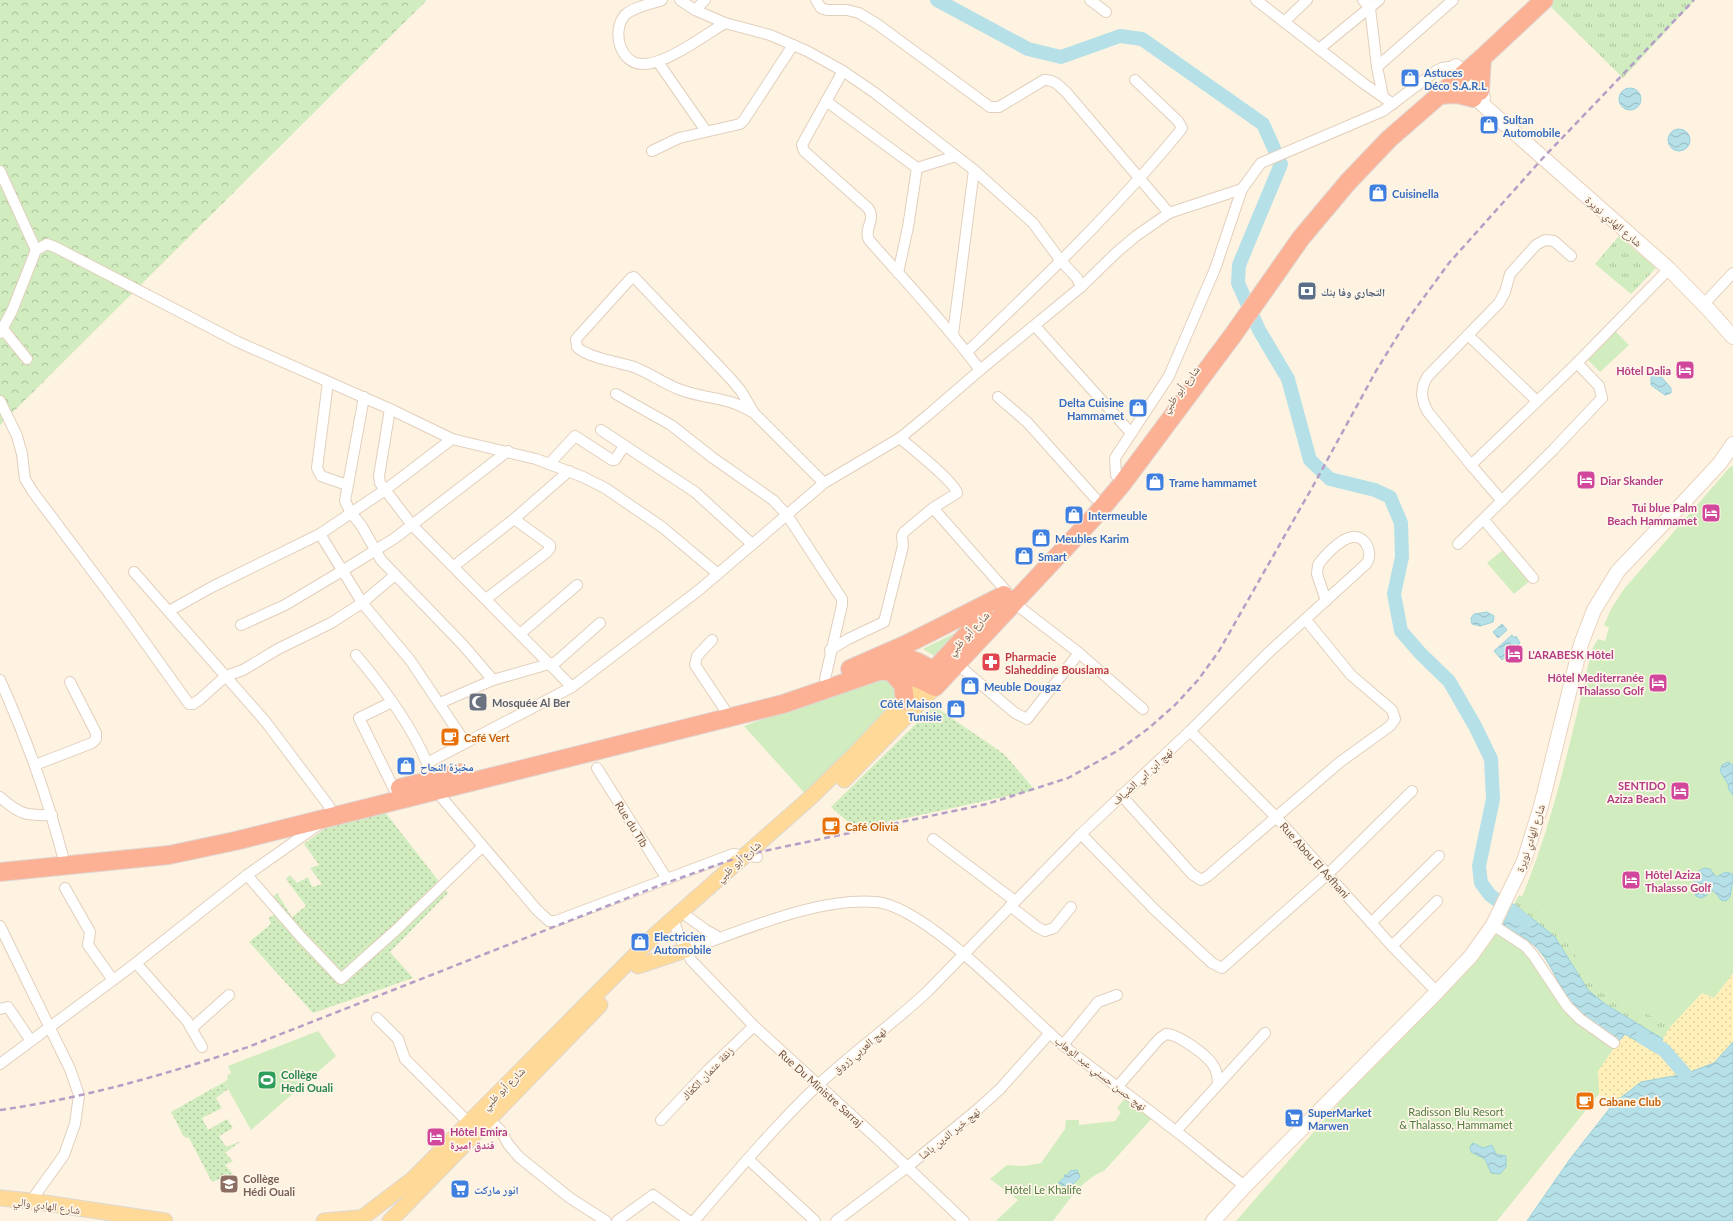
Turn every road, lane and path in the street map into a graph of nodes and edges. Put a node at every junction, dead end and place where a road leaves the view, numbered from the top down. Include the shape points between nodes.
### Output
1 (662, 0) edge
2 (680, 0) edge
3 (705, 0) edge
4 (816, 0) edge
5 (1090, 0) edge
6 (1256, 0) edge
7 (1307, 0) edge
8 (1363, 0) edge
9 (1379, 0) edge
10 (1453, 0) edge
11 (1526, 0) edge
12 (1544, 0) edge
13 (1370, 8) junction
14 (695, 10) junction
15 (1106, 12) dead end
16 (1284, 22) junction
17 (725, 23) junction
18 (793, 44) junction
19 (1319, 49) junction
20 (1482, 58) junction
21 (658, 62) junction
22 (1377, 67) junction
23 (843, 71) junction
24 (1453, 73) junction
25 (1135, 80) dead end
26 (1476, 94) junction
27 (1438, 95) junction
28 (1383, 96) junction
29 (826, 101) junction
30 (1393, 104) junction
31 (706, 131) junction
32 (652, 151) dead end
33 (956, 156) junction
34 (918, 168) junction
35 (974, 170) junction
36 (0, 172) edge
37 (1140, 179) junction
38 (1242, 189) junction
39 (1169, 213) junction
40 (36, 250) junction
41 (1571, 256) dead end
42 (1061, 261) junction
43 (1669, 269) junction
44 (898, 273) junction
45 (1733, 273) edge
46 (1082, 287) junction
47 (1252, 301) junction
48 (1704, 304) junction
49 (1035, 326) junction
50 (1233, 327) junction
51 (2, 331) edge
52 (954, 334) junction
53 (1468, 335) junction
54 (1733, 337) edge
55 (967, 352) junction
56 (27, 359) dead end
57 (1578, 363) junction
58 (980, 370) junction
59 (328, 382) junction
60 (616, 394) dead end
61 (364, 397) junction
62 (998, 397) dead end
63 (0, 401) edge
64 (1537, 401) junction
65 (390, 408) junction
66 (754, 413) junction
67 (601, 430) dead end
68 (1131, 433) junction
69 (900, 438) junction
70 (452, 439) junction
71 (1733, 444) edge
72 (624, 446) junction
73 (508, 451) junction
74 (1733, 452) edge
75 (1720, 463) junction
76 (549, 464) junction
77 (1471, 465) junction
78 (569, 472) junction
79 (1116, 475) junction
80 (824, 483) junction
81 (347, 485) junction
82 (384, 490) junction
83 (1095, 498) junction
84 (1502, 501) junction
85 (933, 508) junction
86 (350, 513) junction
87 (787, 515) junction
88 (514, 519) junction
89 (1484, 520) junction
90 (412, 525) junction
91 (320, 534) junction
92 (752, 544) junction
93 (1458, 544) dead end
94 (375, 550) junction
95 (454, 566) junction
96 (342, 571) junction
97 (134, 572) dead end
98 (718, 574) junction
99 (396, 575) junction
100 (1533, 578) dead end
101 (577, 585) dead end
102 (1008, 596) junction
103 (486, 599) junction
104 (1326, 601) junction
105 (362, 603) junction
106 (169, 611) junction
107 (1306, 620) junction
108 (600, 623) dead end
109 (241, 625) dead end
110 (520, 634) junction
111 (712, 640) dead end
112 (830, 650) junction
113 (1079, 653) junction
114 (356, 655) dead end
115 (875, 659) junction
116 (957, 664) junction
117 (550, 665) junction
118 (891, 671) junction
119 (226, 676) junction
120 (825, 679) junction
121 (934, 679) junction
122 (0, 680) edge
123 (493, 680) junction
124 (70, 682) dead end
125 (572, 687) junction
126 (905, 701) junction
127 (392, 702) junction
128 (440, 703) junction
129 (1143, 709) dead end
130 (725, 710) junction
131 (1190, 731) junction
132 (465, 742) junction
133 (35, 765) junction
134 (597, 768) dead end
135 (432, 778) junction
136 (394, 789) junction
137 (1412, 791) dead end
138 (1121, 796) junction
139 (0, 797) edge
140 (330, 811) junction
141 (52, 815) junction
142 (1276, 816) junction
143 (1081, 834) junction
144 (933, 839) dead end
145 (482, 847) junction
146 (63, 856) junction
147 (751, 856) junction
148 (1439, 856) dead end
149 (0, 863) edge
150 (0, 872) edge
151 (1328, 874) junction
152 (247, 875) junction
153 (667, 879) junction
154 (65, 888) dead end
155 (1437, 901) dead end
156 (1013, 904) junction
157 (1071, 907) dead end
158 (680, 919) junction
159 (1371, 923) junction
160 (1494, 923) junction
161 (0, 926) edge
162 (720, 938) junction
163 (1392, 946) junction
164 (686, 950) junction
165 (963, 954) junction
166 (136, 963) junction
167 (638, 966) junction
168 (113, 980) junction
169 (1437, 992) junction
170 (1117, 995) dead end
171 (229, 996) dead end
172 (0, 1009) edge
173 (377, 1018) dead end
174 (754, 1026) junction
175 (192, 1028) junction
176 (49, 1029) junction
177 (1050, 1033) junction
178 (1265, 1033) dead end
179 (31, 1041) junction
180 (1614, 1043) dead end
181 (1063, 1045) junction
182 (202, 1047) dead end
183 (0, 1064) edge
184 (1218, 1084) junction
185 (817, 1086) junction
186 (1118, 1086) junction
187 (512, 1088) junction
188 (489, 1119) junction
189 (661, 1120) dead end
190 (469, 1123) junction
191 (1176, 1131) junction
192 (748, 1159) junction
193 (906, 1168) junction
194 (1245, 1186) junction
195 (0, 1198) edge
196 (32, 1201) junction
197 (362, 1219) edge
198 (165, 1221) edge
199 (324, 1221) edge
200 (390, 1221) edge
201 (606, 1221) edge
202 (617, 1221) edge
203 (689, 1221) edge
204 (694, 1221) edge
205 (815, 1221) edge
206 (836, 1221) edge
207 (964, 1221) edge
208 (1213, 1221) edge

1 - 21 street via 626,15 618,30 621,47 629,59 636,64
2 - 14 street
3 - 14 street
4 - 37 street via 821,8 859,13 877,24 990,107 999,107 1044,80 1054,81
5 - 15 street
6 - 16 street
7 - 16 street
8 - 13 street
9 - 13 street
10 - 22 street
11 - 24 highway
12 - 20 highway
13 - 19 street
13 - 22 street
14 - 17 street
16 - 19 street
17 - 18 street
17 - 21 street
18 - 23 street
18 - 31 street via 744,120 733,127
19 - 28 street
20 - 24 highway
20 - 26 highway
21 - 31 street
22 - 28 street
23 - 29 street
23 - 33 street
24 - 26 street, شارع الهادي نويرة
24 - 27 highway
24 - 30 street via 1436,70
24 - 47 highway via 1387,124 1340,174 1293,232
25 - 37 street via 1178,121 1182,128
26 - 27 highway
26 - 43 street, شارع الهادي نويرة via 1542,159
27 - 47 highway via 1389,139 1348,182
28 - 30 street
29 - 34 street
29 - 44 street via 802,145 804,152 868,208 872,218 867,233 868,240
30 - 38 street via 1383,111 1261,163
31 - 32 street via 679,138
33 - 34 street
33 - 35 street
34 - 44 street
35 - 42 street via 1033,224
35 - 52 street
36 - 40 street
37 - 39 street
37 - 42 street
38 - 39 street
38 - 68 street via 1215,269 1174,365
39 - 46 street via 1117,252
40 - 51 street
40 - 59 street via 47,244 55,247 238,342
41 - 53 street via 1554,240 1545,240 1536,245 1510,274 1499,303
42 - 46 street
42 - 55 street
43 - 48 street, شارع الهادي نويرة
43 - 57 street
44 - 52 street
45 - 48 street
46 - 49 street
47 - 50 highway
48 - 54 street, شارع الهادي نويرة
49 - 58 street
49 - 68 street
50 - 79 highway, شارع أبو ظبي
50 - 102 highway, شارع أبو ظبي via 1122,484 1095,516
51 - 56 street
52 - 55 street
53 - 64 street
53 - 77 street via 1427,377 1422,395 1428,412
55 - 58 street
57 - 64 street
57 - 84 street via 1599,386 1602,398
58 - 69 street
59 - 61 street
59 - 81 street via 317,468 321,476
60 - 87 street via 689,438 773,500
61 - 65 street
61 - 81 street
62 - 83 street via 1027,422
63 - 119 street via 17,436 25,479 32,492 189,704 199,700
64 - 77 street
65 - 70 street
65 - 82 street via 379,476
66 - 66 street via 731,401 691,393 633,367 585,353 577,347 576,339 631,278 636,278 735,383
66 - 80 street
67 - 72 street
68 - 79 street via 1115,458
69 - 80 street
69 - 85 street via 944,476 956,490 956,494
70 - 73 street
70 - 82 street
71 - 75 street, شارع الهادي نويرة
72 - 76 street via 615,460 612,460 575,436
72 - 92 street via 695,492
73 - 76 street
73 - 90 street
74 - 75 street, شارع الهادي نويرة
75 - 160 street, شارع الهادي نويرة via 1618,571 1594,610 1581,644 1535,827 1513,887
76 - 78 street
77 - 84 street
78 - 88 street
78 - 98 street via 605,488 633,507 662,527
79 - 83 highway, شارع أبو ظبي
80 - 87 street
81 - 86 street via 345,501
82 - 86 street
82 - 90 street
83 - 102 highway, شارع أبو ظبي via 1089,508
84 - 89 street
85 - 102 street
85 - 112 street via 902,536 903,546 884,622
86 - 91 street
86 - 94 street via 361,525
87 - 92 street
87 - 112 street via 842,599
88 - 95 street
88 - 103 street via 550,545 550,548
89 - 93 street
89 - 100 street
90 - 94 street
90 - 95 street
91 - 96 street
91 - 106 street
92 - 98 street
94 - 96 street
94 - 99 street
95 - 103 street
96 - 105 street
96 - 109 street via 285,604
97 - 106 street
98 - 125 street
99 - 105 street
99 - 123 street via 463,644
101 - 110 street
102 - 113 street
102 - 115 highway
102 - 116 highway, شارع أبو ظبي
102 - 121 highway, شارع أبو ظبي
103 - 110 street
104 - 104 street, نهج ابن ابي الضياف via 1369,559 1369,550 1361,539 1346,538 1318,565 1317,574
104 - 107 street, نهج ابن ابي الضياف
105 - 119 street via 331,623 278,649 243,670
105 - 128 street via 410,660
106 - 119 street
107 - 131 street, نهج ابن ابي الضياف via 1268,653
107 - 142 street via 1351,675 1392,710 1395,719 1384,733 1340,762
108 - 117 street via 558,661
110 - 117 street
111 - 130 street via 697,656 695,665
112 - 120 street
113 - 116 street via 1027,719 1015,713
113 - 129 street
114 - 127 street
115 - 120 highway
115 - 121 highway via 890,656 910,658
116 - 121 highway, شارع أبو ظبي
117 - 123 street
117 - 125 street
118 - 121 highway
118 - 126 highway via 903,685
118 - 135 highway via 867,674 783,704
119 - 140 street via 265,721
120 - 130 highway
121 - 126 main road, شارع أبو ظبي
121 - 147 main road, شارع أبو ظبي via 846,777
122 - 133 street
123 - 128 street
124 - 133 street via 96,733 96,739 92,743
125 - 132 street
126 - 147 main road, شارع أبو ظبي
127 - 135 street via 415,739
127 - 136 street via 359,718
128 - 132 street
130 - 135 highway
131 - 138 street, نهج ابن ابي الضياف
131 - 142 street, Rue Abou El Asfhani
132 - 135 street
133 - 141 street
134 - 153 street, Rue du Tib
135 - 136 highway
135 - 140 highway
135 - 145 street
136 - 140 highway
137 - 151 street
138 - 142 street via 1192,874 1201,880
138 - 143 street, نهج ابن ابي الضياف
139 - 141 street via 21,813 32,816
140 - 146 highway via 170,844
140 - 150 highway via 235,841 169,855
140 - 152 street
141 - 146 street
142 - 151 street, Rue Abou El Asfhani
143 - 151 street via 1155,910 1219,968 1226,966
143 - 156 street, نهج ابن ابي الضياف
144 - 156 street
145 - 152 street via 396,930 341,978
145 - 153 street via 537,910 552,922
146 - 149 highway
147 - 153 street via 733,854
147 - 158 main road, شارع أبو ظبي
148 - 159 street
151 - 159 street, Rue Abou El Asfhani
152 - 166 street
154 - 168 street via 90,932 88,945
155 - 163 street
156 - 157 street via 1037,927 1045,931 1054,928
156 - 165 street, نهج ابن ابي الضياف
158 - 162 street
158 - 164 street, Rue Du Ministre Sarraj
158 - 167 main road, شارع أبو ظبي
158 - 187 main road, شارع أبو ظبي via 626,963
159 - 163 street, Rue Abou El Asfhani
160 - 169 street, شارع الهادي نويرة via 1471,956
160 - 180 street via 1533,955 1567,1006 1580,1019
161 - 176 street
162 - 164 street, نهج حسن حسني عبد الوهاب
162 - 165 street, نهج حسن حسني عبد الوهاب via 792,914 832,904 878,902 910,913
163 - 169 street, Rue Abou El Asfhani
164 - 167 main road
164 - 174 street, Rue Du Ministre Sarraj via 691,960
165 - 177 street, نهج حسن حسني عبد الوهاب
165 - 185 street, نهج العربي زروق via 906,1012
166 - 168 street
166 - 175 street
167 - 187 main road, شارع أبو ظبي
168 - 176 street
169 - 194 street, شارع الهادي نويرة
170 - 181 street via 1098,1002
171 - 175 street
172 - 179 street via 8,1007
173 - 190 street via 398,1039 405,1059
174 - 185 street, Rue Du Ministre Sarraj
174 - 189 street, زنقة عثمان الكعّاك
175 - 182 street
176 - 179 street
176 - 196 street via 70,1069 79,1095 75,1124 64,1155
177 - 181 street, نهج حسن حسني عبد الوهاب
177 - 193 street, نهج خير الدين باشا via 1000,1089
178 - 184 street
179 - 183 street
181 - 186 street, نهج حسن حسني عبد الوهاب
184 - 186 street via 1215,1069 1207,1057 1175,1035 1166,1034 1159,1038
184 - 191 street
185 - 192 street, نهج العربي زروق
185 - 193 street, Rue Du Ministre Sarraj via 882,1143
186 - 191 street, نهج حسن حسني عبد الوهاب
187 - 188 main road, شارع أبو ظبي
187 - 190 main road, شارع أبو ظبي
188 - 200 main road, شارع أبو ظبي
188 - 201 street via 519,1157 570,1198
190 - 197 main road, شارع أبو ظبي via 413,1179
191 - 194 street, نهج حسن حسني عبد الوهاب
192 - 204 street, نهج العربي زروق
192 - 205 street
193 - 206 street, نهج خير الدين باشا
193 - 207 street, Rue Du Ministre Sarraj
194 - 208 street, شارع الهادي نويرة
195 - 196 main road, شارع الهادي والي
196 - 198 main road, شارع الهادي والي
197 - 199 main road
202 - 203 street via 653,1195

